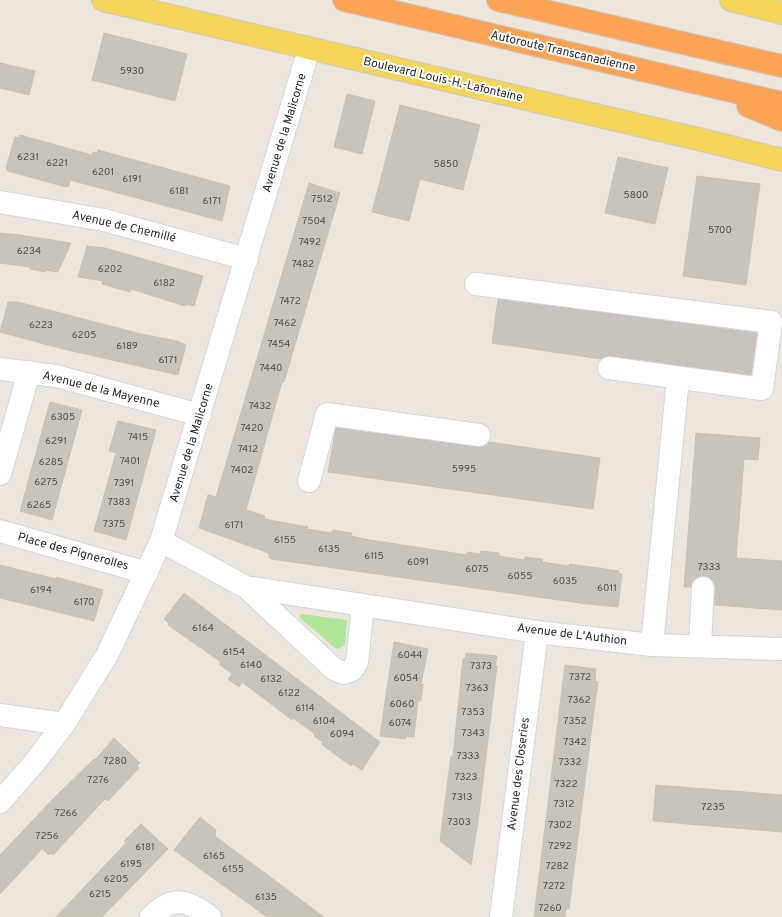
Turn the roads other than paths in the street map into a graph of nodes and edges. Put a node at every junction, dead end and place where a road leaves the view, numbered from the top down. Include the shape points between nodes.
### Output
1 (103, 0) edge
2 (344, 0) edge
3 (498, 0) edge
4 (738, 1) edge
5 (782, 13) edge
6 (309, 49) junction
7 (782, 66) edge
8 (698, 84) junction
9 (782, 103) edge
10 (782, 120) edge
11 (782, 160) edge
12 (0, 202) edge
13 (247, 259) junction
14 (476, 284) dead end
15 (609, 368) dead end
16 (0, 369) edge
17 (29, 372) junction
18 (678, 378) junction
19 (200, 415) junction
20 (479, 435) dead end
21 (0, 474) edge
22 (309, 481) dead end
23 (0, 531) edge
24 (161, 541) junction
25 (147, 573) junction
26 (246, 587) junction
27 (703, 588) dead end
28 (363, 606) junction
29 (537, 632) junction
30 (652, 645) junction
31 (700, 645) junction
32 (782, 649) edge
33 (0, 715) edge
34 (64, 724) junction
35 (0, 802) edge
36 (151, 917) edge
37 (210, 917) edge
38 (501, 917) edge

1 - 6 main road, Boulevard Louis-H.-Lafontaine
2 - 8 highway, Autoroute Transcanadienne
3 - 7 highway
4 - 5 main road
6 - 11 main road, Boulevard Louis-H.-Lafontaine
6 - 13 street, Avenue de la Malicorne
8 - 9 highway, Autoroute Transcanadienne
8 - 10 highway
12 - 13 street, Avenue de Chemillé via 104,220
13 - 19 street, Avenue de la Malicorne
14 - 18 street via 771,322 762,389
15 - 18 street
16 - 17 street, Avenue de la Mayenne
17 - 19 street, Avenue de la Mayenne via 56,376
17 - 21 street
18 - 30 street
19 - 24 street, Avenue de la Malicorne
20 - 22 street via 327,414
23 - 25 street, Place des Pignerolles
24 - 25 street, Avenue de la Malicorne
24 - 26 street, Avenue de L'Authion
25 - 34 street, Avenue de la Malicorne via 107,656
26 - 28 street, Avenue de L'Authion
26 - 28 street, Avenue de L'Authion via 334,669 344,673 352,670 357,662
27 - 31 street
28 - 29 street, Avenue de L'Authion
29 - 30 street, Avenue de L'Authion
29 - 38 street, Avenue des Closeries
30 - 31 street, Avenue de L'Authion
31 - 32 street, Avenue de L'Authion
33 - 34 street
34 - 35 street, Avenue de la Malicorne
36 - 37 street via 160,908 182,902 197,907

